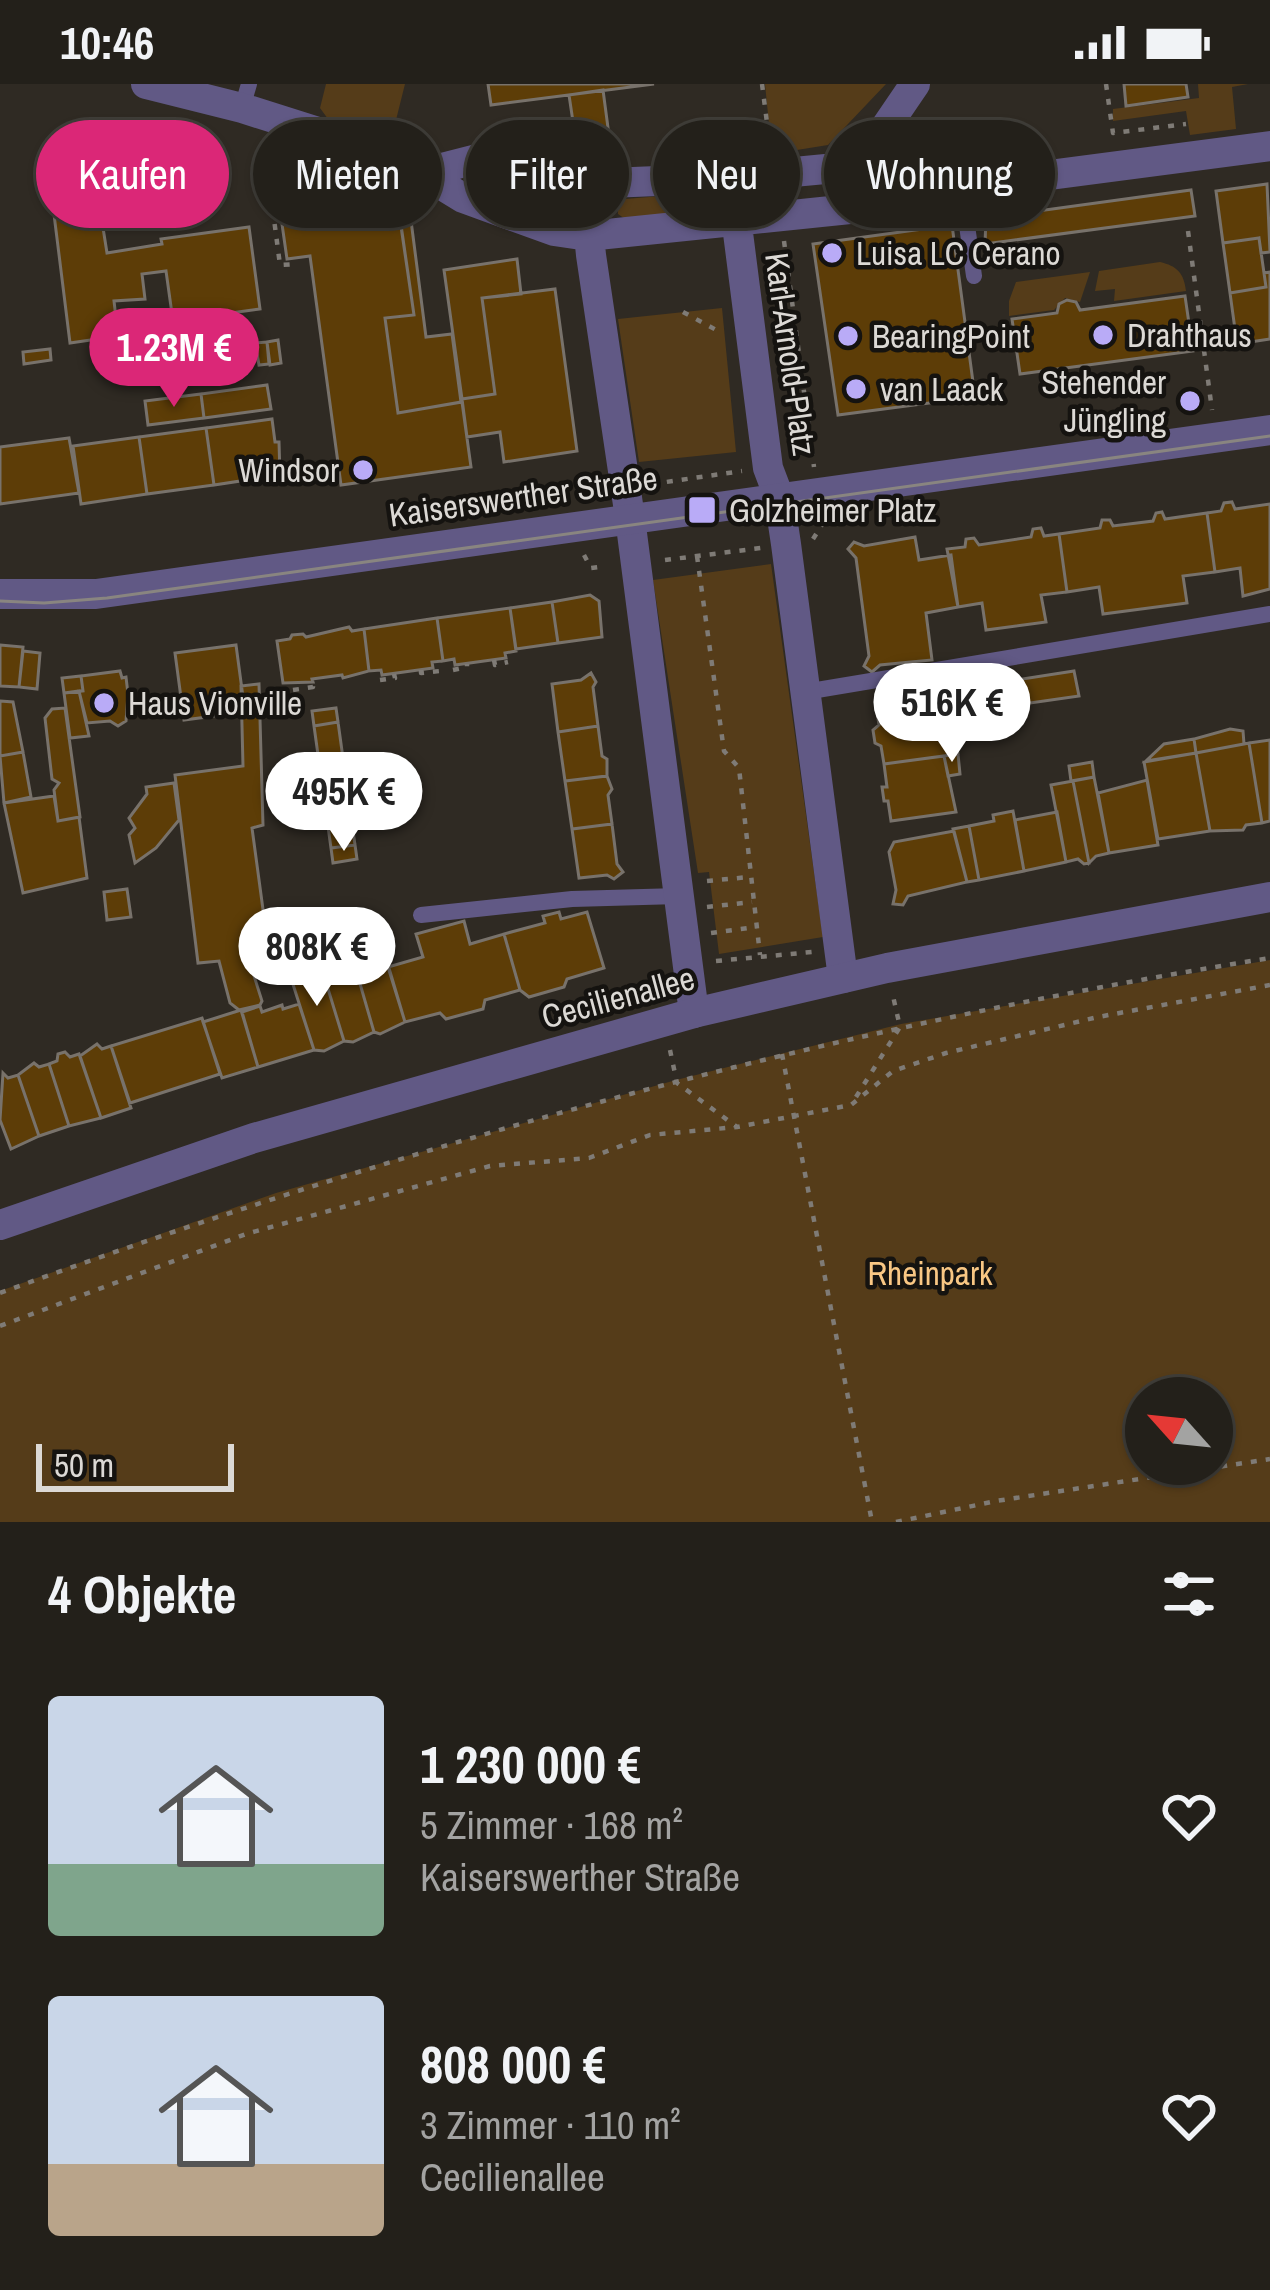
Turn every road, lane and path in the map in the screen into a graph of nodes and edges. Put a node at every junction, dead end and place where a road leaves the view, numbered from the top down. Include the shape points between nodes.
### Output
1 (146, 84) edge
2 (763, 84) edge
3 (915, 84) edge
4 (1106, 84) edge
5 (241, 95) edge
6 (283, 120) edge
7 (767, 120) edge
8 (892, 120) edge
9 (1186, 124) dead end
10 (1270, 146) edge
11 (1055, 176) edge
12 (442, 184) edge
13 (275, 228) edge
14 (587, 228) edge
15 (662, 228) edge
16 (737, 228) edge
17 (783, 228) edge
18 (967, 228) edge
19 (1188, 231) dead end
20 (588, 236) junction
21 (297, 264) dead end
22 (974, 276) dead end
23 (683, 312) dead end
24 (751, 329) junction
25 (1270, 430) edge
26 (1216, 437) junction
27 (768, 467) junction
28 (818, 492) junction
29 (779, 497) junction
30 (627, 503) junction
31 (580, 509) junction
32 (504, 511) dead end
33 (844, 518) dead end
34 (786, 544) junction
35 (697, 556) junction
36 (635, 564) junction
37 (0, 594) edge
38 (1270, 614) edge
39 (494, 660) dead end
40 (508, 662) dead end
41 (467, 664) dead end
42 (421, 670) dead end
43 (454, 670) dead end
44 (440, 671) dead end
45 (394, 674) dead end
46 (380, 680) dead end
47 (313, 682) dead end
48 (293, 690) dead end
49 (805, 692) junction
50 (749, 877) junction
51 (1270, 897) edge
52 (693, 902) junction
53 (752, 902) junction
54 (421, 915) dead end
55 (756, 927) junction
56 (710, 933) junction
57 (760, 955) junction
58 (785, 957) dead end
59 (1270, 958) edge
60 (701, 964) junction
61 (843, 978) junction
62 (1270, 985) edge
63 (694, 1012) junction
64 (900, 1027) junction
65 (782, 1054) junction
66 (677, 1084) junction
67 (856, 1097) junction
68 (796, 1115) junction
69 (737, 1127) junction
70 (0, 1225) edge
71 (0, 1293) edge
72 (0, 1327) edge
73 (1270, 1459) edge
74 (872, 1522) edge
75 (896, 1522) edge

1 - 5 street
2 - 7 path
3 - 8 street, Karl-Arnold-Platz
4 - 9 path via 1113,134
5 - 6 street
10 - 11 street, Karl-Arnold-Platz
12 - 20 street via 554,231
13 - 21 path via 280,265
14 - 20 street
15 - 20 street
16 - 24 street, Karl-Arnold-Platz
17 - 28 path
18 - 22 lane
19 - 26 path
20 - 30 street
23 - 24 path via 724,334
24 - 27 street, Karl-Arnold-Platz
25 - 26 street, Kaiserswerther Straße
26 - 28 street, Kaiserswerther Straße
27 - 29 street, Karl-Arnold-Platz
27 - 30 path
28 - 29 street, Kaiserswerther Straße
29 - 30 street, Kaiserswerther Straße
29 - 34 street
30 - 31 street, Kaiserswerther Straße
30 - 31 path
30 - 36 street
31 - 32 path via 513,502
31 - 36 path via 591,568
31 - 37 street, Kaiserswerther Straße via 95,594
33 - 34 path via 822,520 812,541
34 - 35 path
34 - 49 street
35 - 36 path
35 - 50 path via 724,751 739,768
36 - 52 street
38 - 49 lane
39 - 40 path
41 - 43 path
42 - 44 path
45 - 46 path
47 - 48 path
49 - 61 street
50 - 52 path via 704,881
50 - 53 path
51 - 61 street, Cecilienallee
52 - 53 path
52 - 54 lane via 572,899
52 - 56 path
52 - 60 street
53 - 55 path
55 - 56 path
55 - 57 path
56 - 60 path
57 - 58 path
57 - 60 path
59 - 64 path
60 - 63 street
61 - 63 street, Cecilienallee
62 - 67 path via 946,1052 893,1071
63 - 70 street, Cecilienallee via 254,1138
64 - 65 path
64 - 67 path
65 - 66 path
65 - 68 path
66 - 69 path
66 - 71 path via 275,1195
67 - 68 path
68 - 69 path
68 - 74 path
69 - 72 path via 650,1135 589,1158 490,1166 246,1234
73 - 75 path

